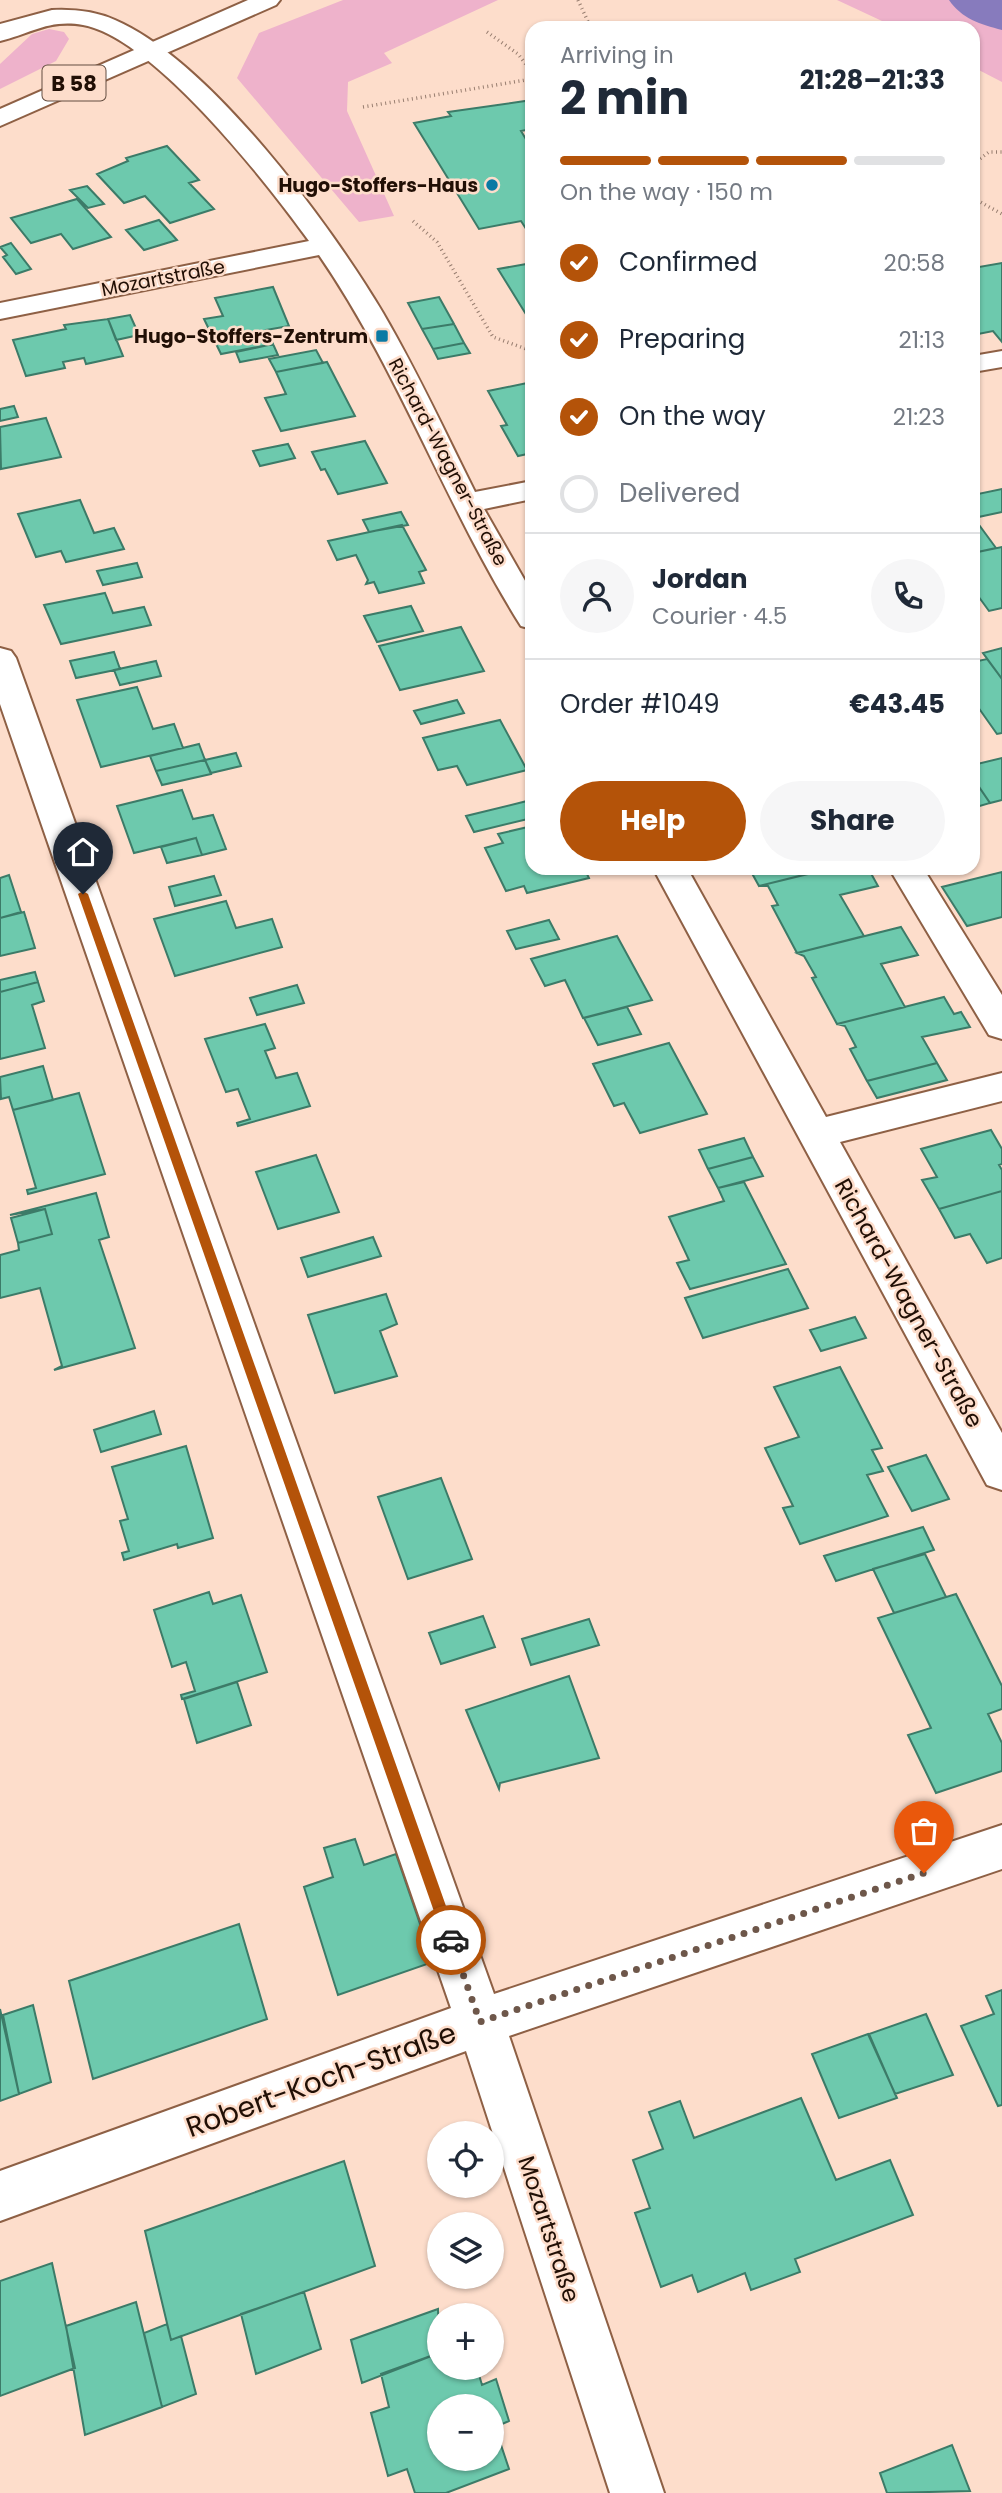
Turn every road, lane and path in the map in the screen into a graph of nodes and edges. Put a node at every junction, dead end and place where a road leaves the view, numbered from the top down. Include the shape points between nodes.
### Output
1 (268, 0) edge
2 (578, 0) edge
3 (588, 21) edge
4 (487, 32) dead end
5 (0, 34) edge
6 (148, 51) junction
7 (525, 63) edge
8 (525, 80) edge
9 (363, 107) dead end
10 (0, 118) edge
11 (1002, 152) edge
12 (980, 159) edge
13 (980, 202) edge
14 (1002, 214) edge
15 (413, 221) dead end
16 (326, 246) junction
17 (0, 311) edge
18 (525, 349) edge
19 (1002, 359) edge
20 (980, 363) edge
21 (525, 491) edge
22 (466, 503) junction
23 (525, 607) edge
24 (0, 658) edge
25 (674, 875) edge
26 (910, 875) edge
27 (1002, 1025) edge
28 (1002, 1087) edge
29 (816, 1135) junction
30 (1002, 1472) edge
31 (1002, 1847) edge
32 (480, 2022) junction
33 (0, 2196) edge
34 (637, 2493) edge

1 - 6 street, B 58
2 - 3 path
4 - 7 path
5 - 6 street, Richard-Wagner-Straße via 31,20 75,17 106,24
6 - 10 street, B 58
6 - 16 street, Richard-Wagner-Straße via 208,104
8 - 9 path
11 - 12 path via 989,152
13 - 14 path
15 - 18 path via 437,242 492,337
16 - 17 street, Mozartstraße
16 - 22 street, Richard-Wagner-Straße via 382,336
19 - 20 street
21 - 22 street
22 - 23 street, Richard-Wagner-Straße
24 - 32 street, Mozartstraße
25 - 29 street, Richard-Wagner-Straße
26 - 27 street
28 - 29 street
29 - 30 street, Richard-Wagner-Straße
31 - 32 street, Robert-Koch-Straße
32 - 33 street, Robert-Koch-Straße
32 - 34 street, Mozartstraße

